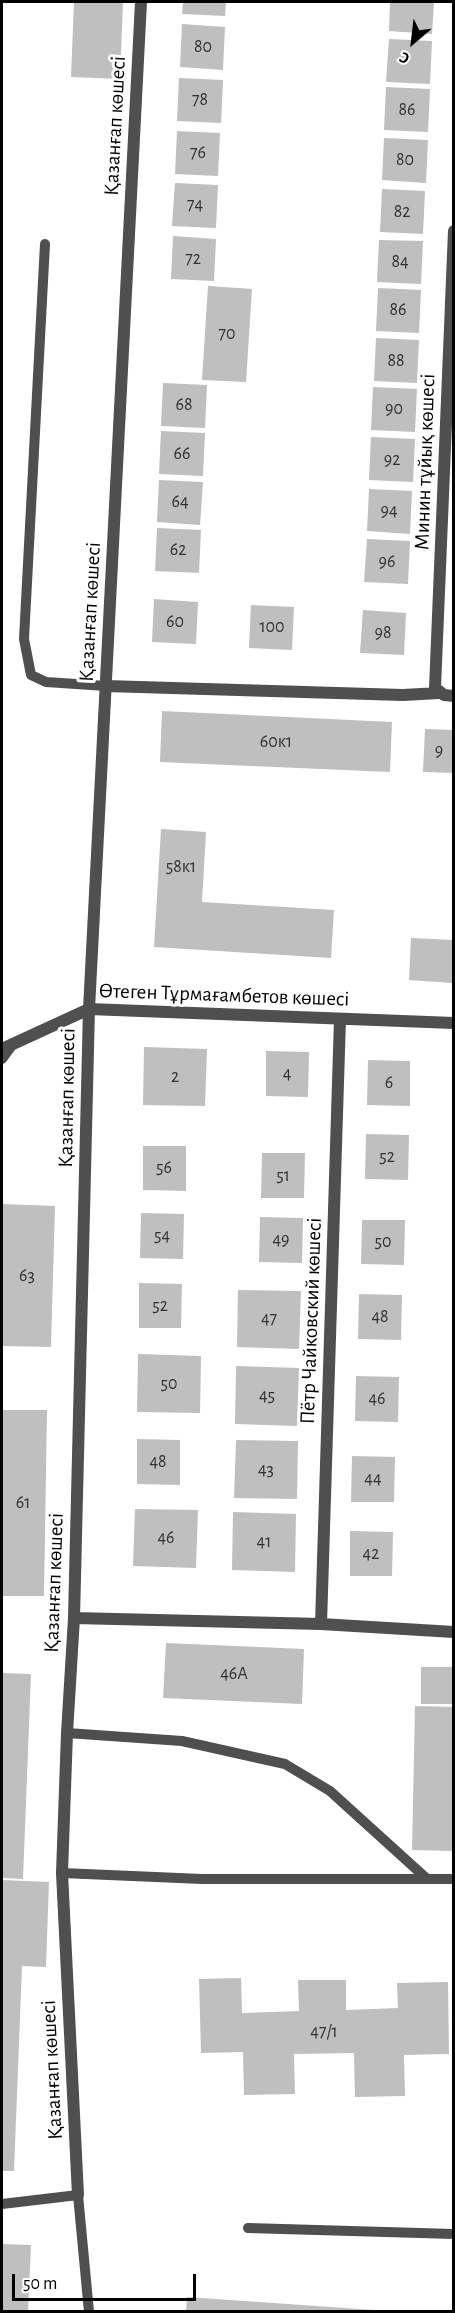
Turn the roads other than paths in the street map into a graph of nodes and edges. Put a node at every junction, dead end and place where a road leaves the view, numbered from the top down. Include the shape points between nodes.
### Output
1 (141, 2) edge
2 (453, 231) edge
3 (45, 244) dead end
4 (106, 686) junction
5 (439, 693) junction
6 (453, 696) edge
7 (89, 1009) junction
8 (340, 1019) junction
9 (453, 1023) edge
10 (7, 1047) edge
11 (2, 1059) edge
12 (74, 1618) junction
13 (321, 1624) junction
14 (453, 1632) edge
15 (67, 1733) junction
16 (62, 1873) junction
17 (426, 1878) junction
18 (453, 1879) edge
19 (78, 2195) junction
20 (2, 2204) edge
21 (248, 2228) dead end
22 (453, 2234) edge
23 (89, 2312) edge

1 - 4 street, Қазанғап көшесі
2 - 5 street, Минин тұйық көшесі via 435,688
3 - 4 lane via 24,639 31,675 46,682
4 - 5 street
4 - 7 street, Қазанғап көшесі
5 - 6 street
7 - 8 street, Өтеген Тұрмағамбетов көшесі
7 - 10 street, Өтеген Тұрмағамбетов көшесі
7 - 12 street, Қазанғап көшесі
8 - 9 street, Өтеген Тұрмағамбетов көшесі
8 - 13 street, Пётр Чайковский көшесі
10 - 11 lane
12 - 13 street
12 - 15 street, Қазанғап көшесі
13 - 14 street
15 - 16 street, Қазанғап көшесі
15 - 17 lane via 182,1741 285,1764 330,1791
16 - 17 lane via 201,1879
16 - 19 street, Қазанғап көшесі
17 - 18 lane
19 - 20 lane
19 - 23 lane
21 - 22 lane

